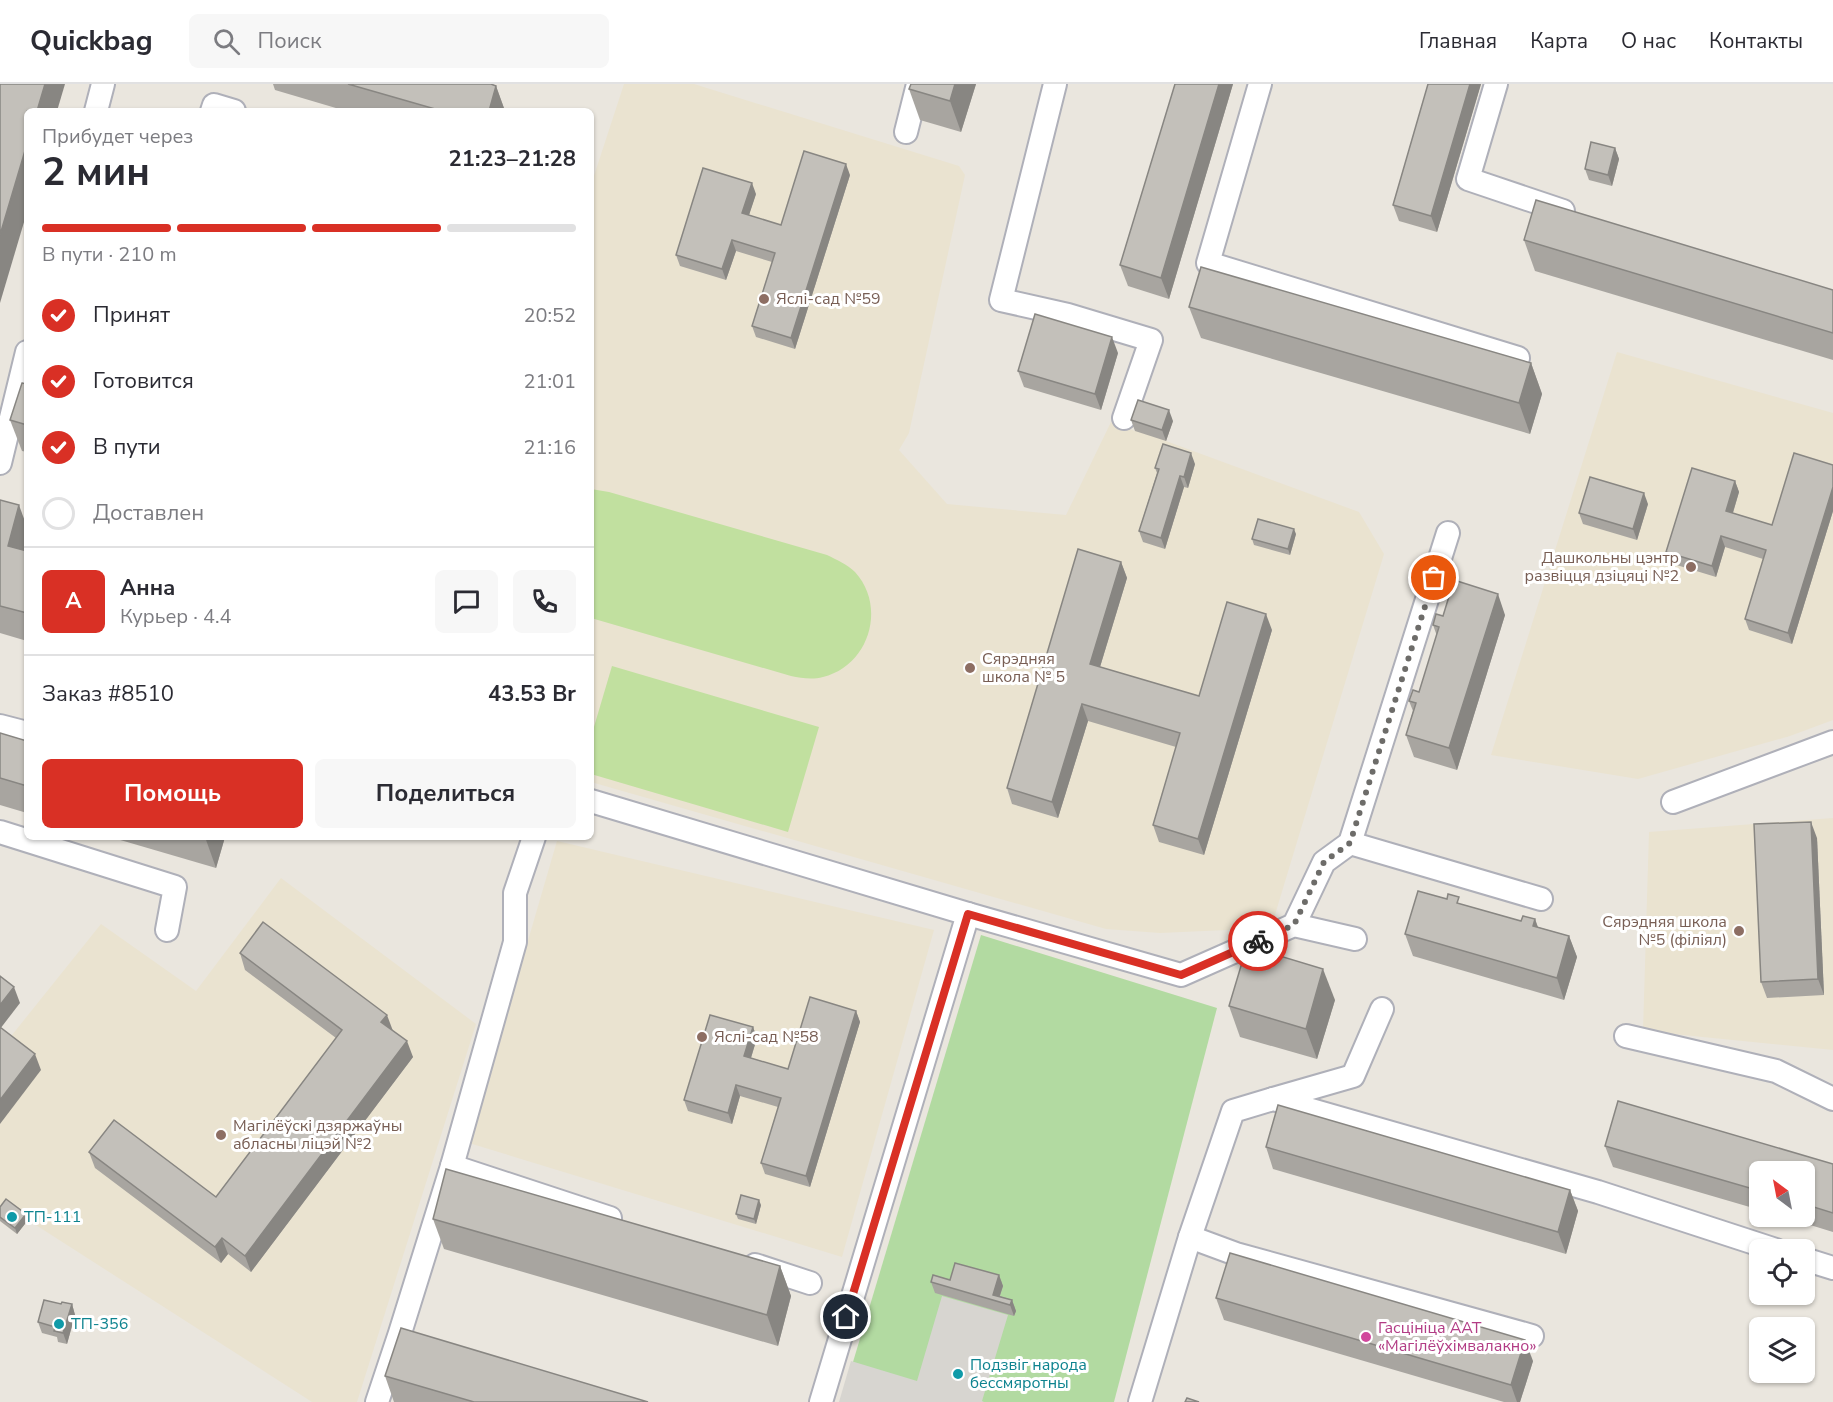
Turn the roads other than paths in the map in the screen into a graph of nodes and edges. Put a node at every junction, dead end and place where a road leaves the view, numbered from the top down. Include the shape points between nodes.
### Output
1 (103, 84) edge
2 (918, 84) edge
3 (1055, 84) edge
4 (1260, 84) edge
5 (1496, 84) edge
6 (97, 108) edge
7 (906, 132) dead end
8 (1578, 216) edge
9 (1518, 358) edge
10 (22, 388) edge
11 (1124, 418) dead end
12 (0, 463) edge
13 (1448, 533) dead end
14 (0, 726) edge
15 (24, 732) edge
16 (1833, 742) edge
17 (594, 802) edge
18 (1673, 802) dead end
19 (0, 832) edge
20 (24, 840) edge
21 (25, 840) edge
22 (533, 840) edge
23 (1350, 843) junction
24 (1541, 899) dead end
25 (968, 914) junction
26 (1294, 925) junction
27 (167, 930) dead end
28 (1355, 939) dead end
29 (1382, 1009) dead end
30 (1626, 1036) dead end
31 (1273, 1099) junction
32 (1833, 1100) edge
33 (452, 1166) junction
34 (631, 1225) edge
35 (1190, 1237) junction
36 (1749, 1241) edge
37 (732, 1257) edge
38 (1815, 1262) edge
39 (1833, 1268) edge
40 (810, 1283) dead end
41 (400, 1333) junction
42 (1532, 1336) dead end
43 (423, 1340) edge
44 (1146, 1401) edge
45 (377, 1402) edge
46 (821, 1402) edge

1 - 6 lane
2 - 7 lane
3 - 11 lane via 1001,300 1151,340
4 - 9 lane via 1208,263
5 - 8 lane via 1468,179
10 - 12 lane
13 - 23 lane
14 - 15 lane
16 - 18 lane
17 - 25 lane
19 - 20 lane
21 - 27 lane via 175,887
22 - 33 lane via 515,893 515,942
23 - 24 lane
23 - 26 lane via 1324,862
25 - 26 lane via 1181,975
25 - 46 lane
26 - 28 lane
29 - 31 lane via 1353,1076
30 - 32 lane via 1776,1071
31 - 35 lane via 1233,1111
31 - 36 lane via 1598,1192
33 - 34 lane
33 - 41 lane
35 - 42 lane via 1236,1254
35 - 44 lane
37 - 40 lane
38 - 39 lane
41 - 43 lane
41 - 45 lane

